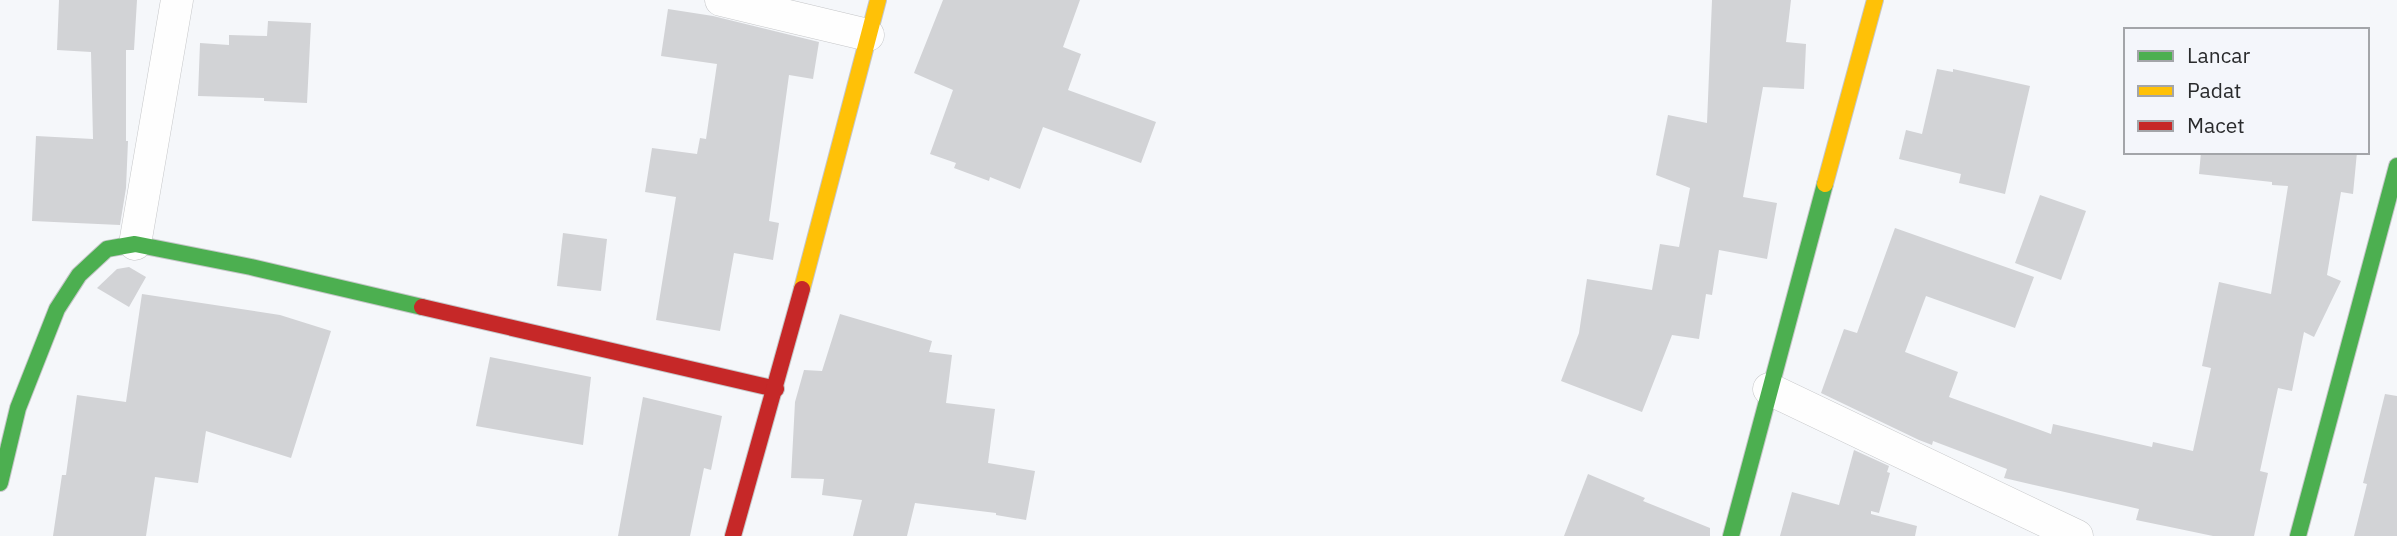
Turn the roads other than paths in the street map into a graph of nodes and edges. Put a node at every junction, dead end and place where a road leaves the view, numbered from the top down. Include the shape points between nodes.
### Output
1 (177, 0) edge
2 (721, 0) edge
3 (878, 0) edge
4 (1875, 0) edge
5 (868, 35) junction
6 (2397, 166) edge
7 (135, 244) junction
8 (776, 389) junction
9 (1769, 389) junction
10 (0, 483) edge
11 (733, 536) edge
12 (1731, 536) edge
13 (2077, 536) edge
14 (2298, 536) edge

1 - 7 street
2 - 5 street
3 - 5 street
4 - 9 street
5 - 8 street
6 - 14 street
7 - 8 street
7 - 10 street via 107,249 79,275 57,309 18,408
8 - 11 street
9 - 12 street
9 - 13 street

